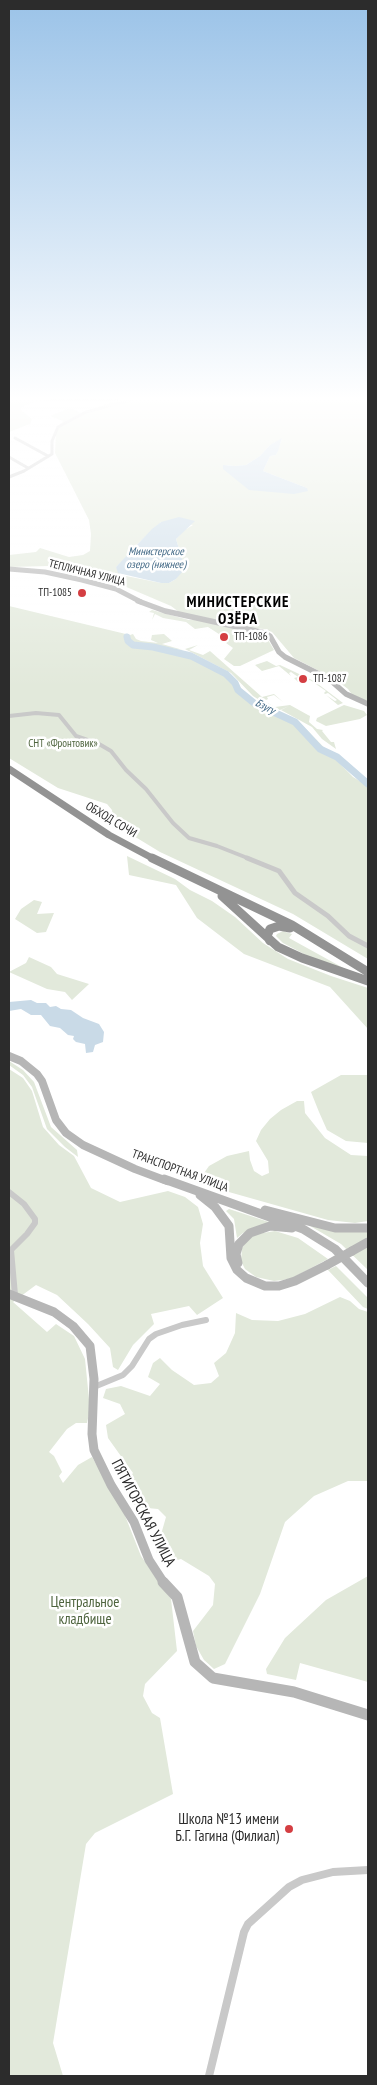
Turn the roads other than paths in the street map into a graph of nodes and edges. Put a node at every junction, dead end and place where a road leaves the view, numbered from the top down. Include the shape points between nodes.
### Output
1 (9, 569) edge
2 (368, 704) edge
3 (9, 716) edge
4 (9, 769) edge
5 (206, 884) junction
6 (271, 942) junction
7 (323, 945) junction
8 (368, 946) edge
9 (368, 972) edge
10 (368, 981) edge
11 (9, 1056) edge
12 (192, 1190) junction
13 (9, 1192) edge
14 (235, 1204) junction
15 (368, 1228) edge
16 (322, 1239) junction
17 (368, 1242) edge
18 (256, 1284) junction
19 (368, 1284) edge
20 (12, 1294) edge
21 (206, 1320) dead end
22 (94, 1387) junction
23 (368, 1715) edge
24 (368, 1870) edge
25 (209, 2076) edge

1 - 2 street, ТЕПЛИЧНАЯ УЛИЦА via 82,580 116,589 159,609 265,633 285,657 329,679 346,694
3 - 8 street via 59,715 76,736 111,751 189,838 275,869 295,893 328,916 349,936
4 - 5 highway, ОБХОД СОЧИ via 109,835
5 - 6 highway, ОБХОД СОЧИ
5 - 7 highway, ОБХОД СОЧИ via 292,925
6 - 7 highway via 267,933 274,927 283,926
6 - 10 highway, ОБХОД СОЧИ via 302,958
7 - 9 highway, ОБХОД СОЧИ
11 - 12 street, ТРАНСПОРТНАЯ УЛИЦА via 37,1074 56,1120 73,1139 110,1158
12 - 14 street, ТРАНСПОРТНАЯ УЛИЦА
12 - 18 street via 223,1216 229,1226 234,1264 242,1275
13 - 20 street via 35,1219 27,1234 10,1250
14 - 15 street via 335,1228
14 - 16 street, ТРАНСПОРТНАЯ УЛИЦА via 289,1223
16 - 18 street via 278,1226 250,1233 239,1244 237,1259 243,1272
16 - 19 street, ТРАНСПОРТНАЯ УЛИЦА
17 - 18 street, bridge via 287,1285 271,1287
20 - 22 street, ПЯТИГОРСКАЯ УЛИЦА via 54,1312 83,1336 92,1351
21 - 22 street via 156,1334 123,1375
22 - 23 street, ПЯТИГОРСКАЯ УЛИЦА via 94,1450 134,1522 149,1560 177,1597 194,1662 213,1678 294,1692
24 - 25 street via 334,1872 302,1880 289,1887 248,1924

